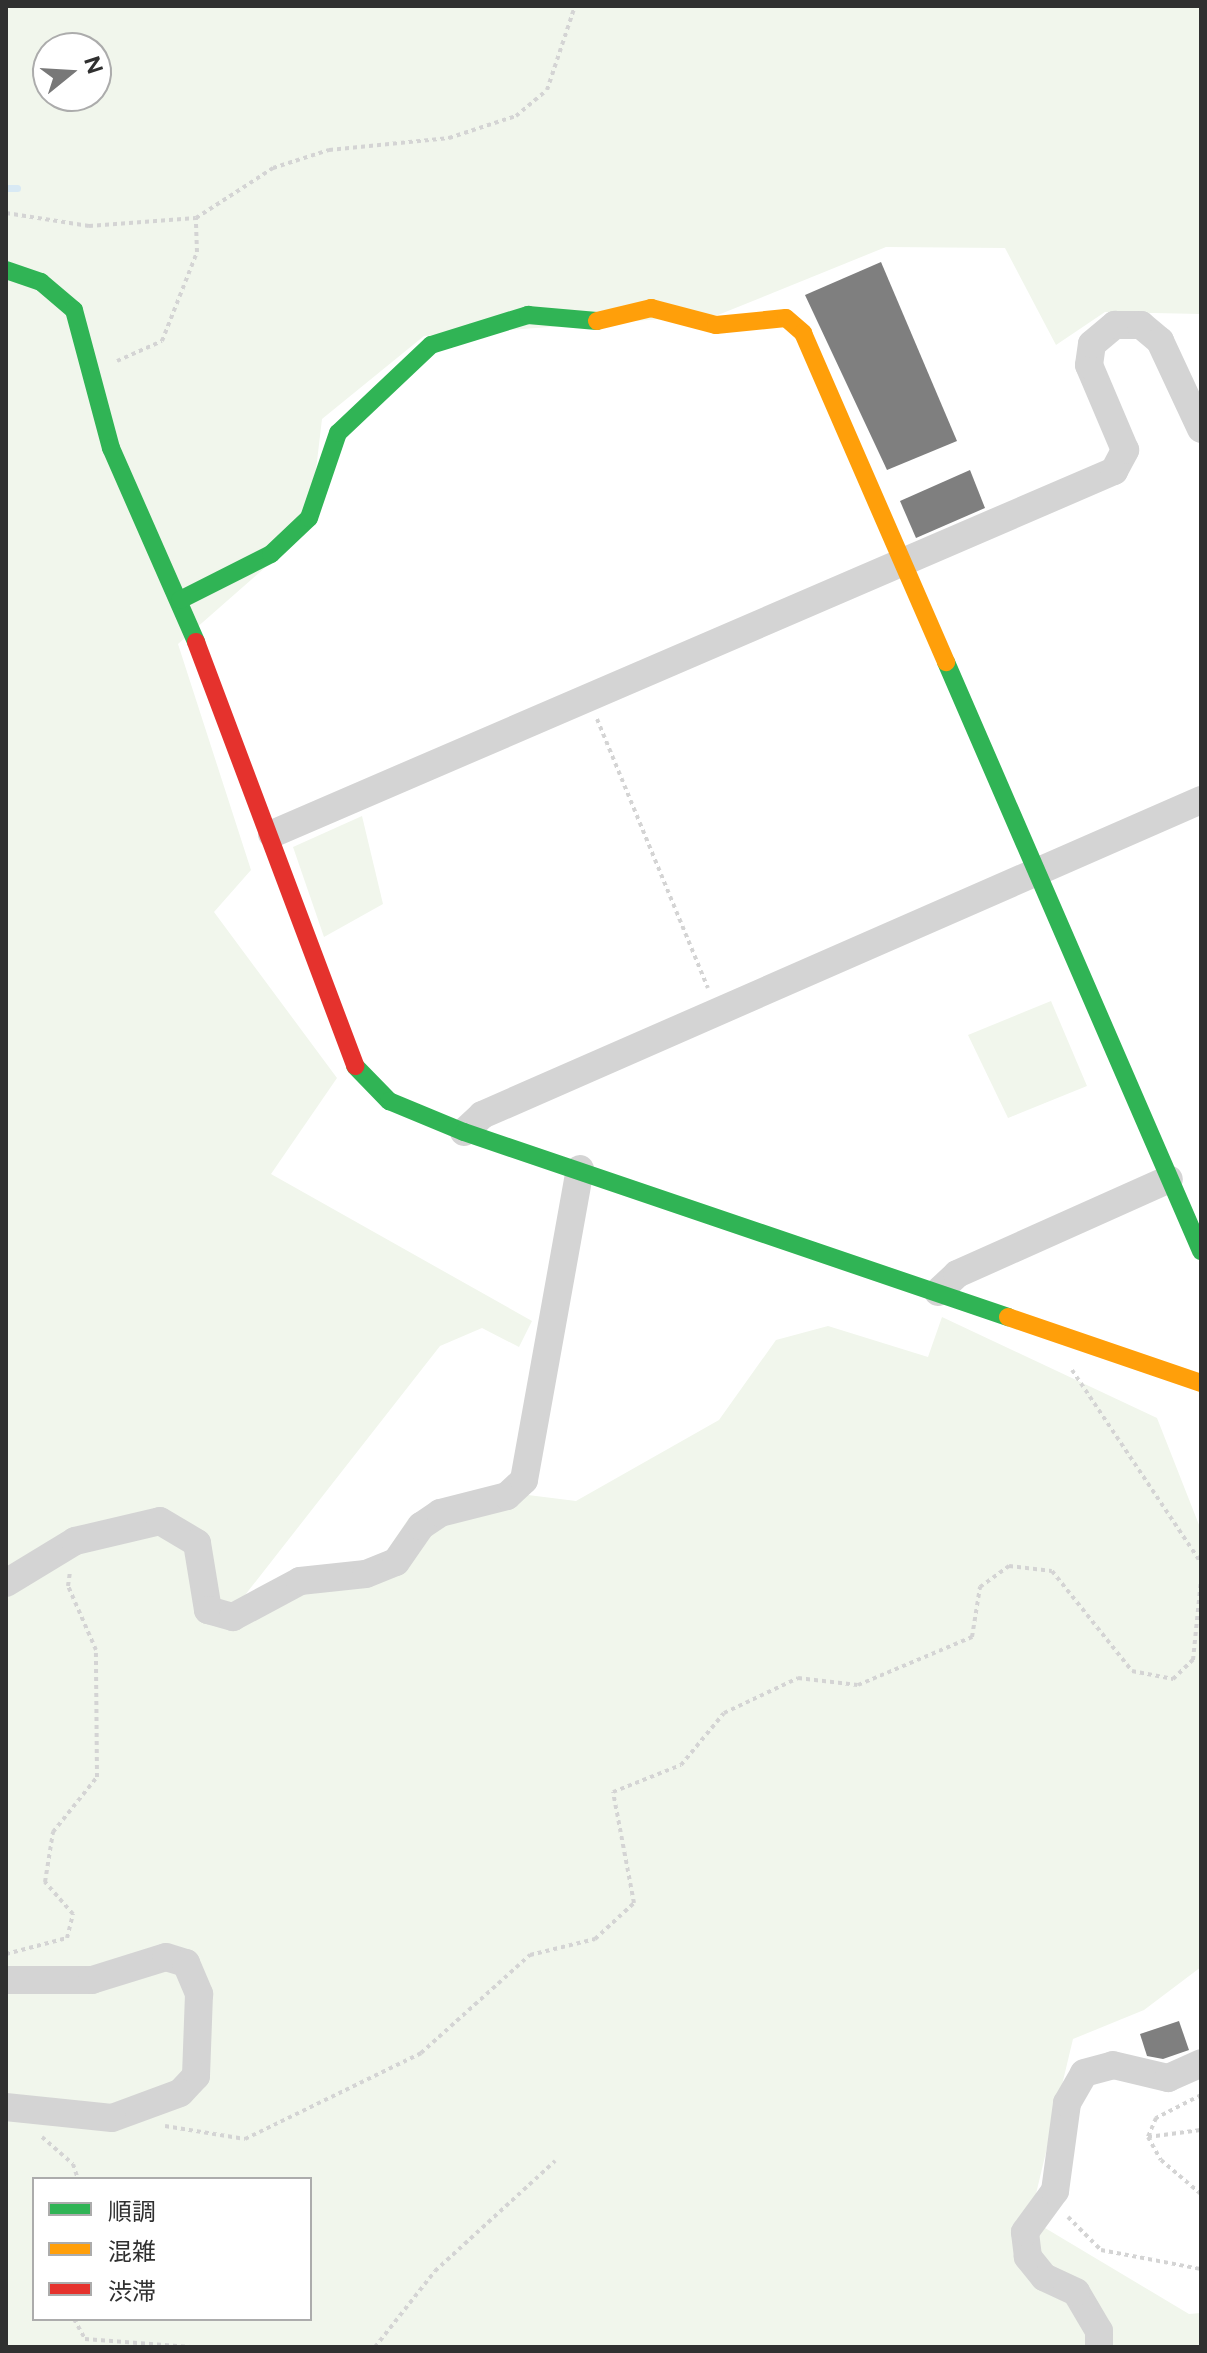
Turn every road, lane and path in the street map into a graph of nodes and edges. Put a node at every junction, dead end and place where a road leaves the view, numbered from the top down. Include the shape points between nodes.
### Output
1 (575, 6) edge
2 (6, 213) edge
3 (196, 218) junction
4 (6, 270) edge
5 (91, 368) junction
6 (1201, 429) edge
7 (903, 564) junction
8 (180, 600) junction
9 (589, 698) junction
10 (1201, 800) edge
11 (272, 834) junction
12 (1038, 871) junction
13 (717, 1012) junction
14 (464, 1132) junction
15 (580, 1169) junction
16 (1169, 1179) junction
17 (1201, 1251) edge
18 (938, 1292) junction
19 (1048, 1330) junction
20 (1201, 1383) edge
21 (75, 1541) junction
22 (1201, 1563) edge
23 (1201, 1580) edge
24 (6, 1583) edge
25 (6, 1954) edge
26 (6, 1980) edge
27 (1201, 2063) edge
28 (1201, 2095) edge
29 (6, 2107) edge
30 (156, 2125) dead end
31 (1201, 2130) edge
32 (28, 2131) dead end
33 (1148, 2137) junction
34 (555, 2161) dead end
35 (77, 2177) edge
36 (1055, 2191) junction
37 (1201, 2194) edge
38 (1201, 2269) edge
39 (75, 2321) edge
40 (191, 2347) edge
41 (375, 2347) edge
42 (1099, 2347) edge

1 - 3 path via 547,90 516,116 449,138 329,150 273,168
2 - 3 path via 89,226
3 - 5 path via 197,252 162,341
4 - 5 street via 41,282 74,310
5 - 8 street via 111,448
6 - 7 street via 1160,341 1141,325 1115,325 1092,344 1089,365 1125,450 1114,471
7 - 8 street via 803,333 786,318 716,325 651,308 594,322 528,315 431,345 338,433 309,518 271,554
7 - 9 street
7 - 12 street
8 - 11 street
9 - 11 street
9 - 13 path
10 - 12 street
11 - 14 street via 357,1071 389,1101
12 - 13 street
12 - 16 street
13 - 14 street via 482,1115
14 - 15 street
15 - 18 street
15 - 21 street via 524,1480 507,1496 440,1513 421,1526 396,1562 300,1581 233,1617 208,1610 197,1543 160,1521
16 - 17 street
16 - 18 street via 957,1274
18 - 19 street
19 - 20 street
19 - 22 path
21 - 24 street
21 - 25 path via 68,1586 96,1650 97,1777 53,1832 45,1882 73,1914 67,1938
23 - 30 path via 1193,1660 1173,1679 1132,1671 1052,1571 1009,1566 980,1587 972,1637 858,1685 798,1678 724,1713 681,1765 613,1792 634,1903 595,1939 530,1955 421,2053 245,2139
26 - 29 street via 92,1980 166,1957 186,1963 199,1994 196,2076 180,2093 112,2118
27 - 36 street via 1168,2078 1113,2065 1084,2073 1067,2103
28 - 33 path via 1156,2118
31 - 33 path
32 - 35 path via 73,2164
33 - 37 path via 1161,2160
34 - 41 path via 435,2271
36 - 38 path via 1076,2232 1101,2250
36 - 42 street via 1025,2232 1028,2257 1044,2277 1076,2292 1099,2331
39 - 40 path via 85,2339

